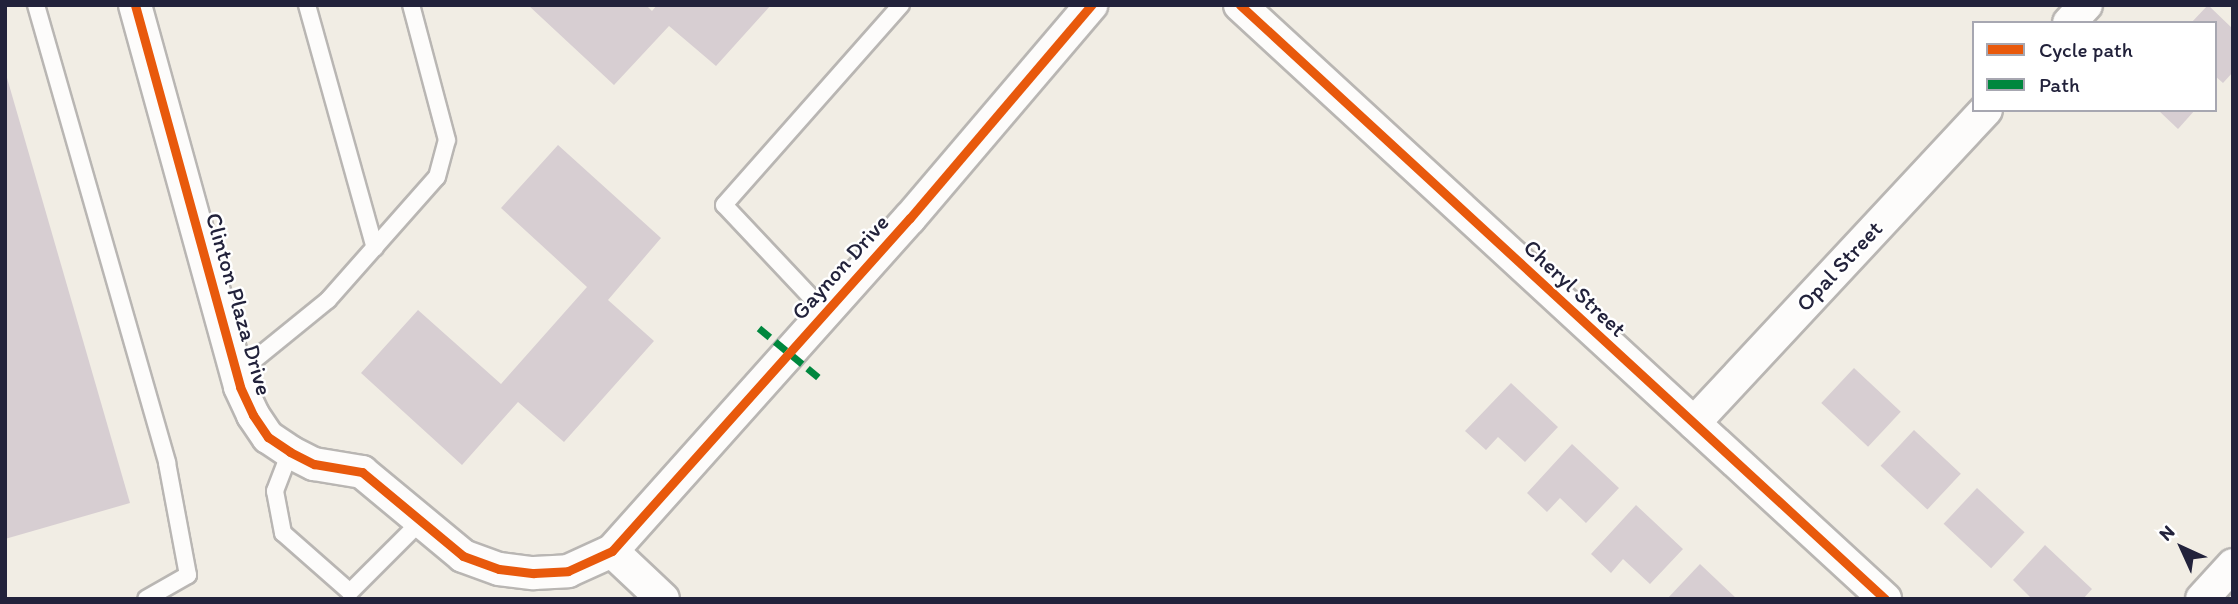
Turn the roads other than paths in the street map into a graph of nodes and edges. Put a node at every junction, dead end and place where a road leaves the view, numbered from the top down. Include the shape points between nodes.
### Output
1 (36, 5) edge
2 (135, 5) edge
3 (307, 5) edge
4 (411, 5) edge
5 (901, 5) edge
6 (1091, 5) edge
7 (1240, 5) edge
8 (2086, 5) edge
9 (2071, 21) edge
10 (1984, 112) edge
11 (375, 248) junction
12 (825, 312) junction
13 (237, 374) junction
14 (1694, 423) junction
15 (290, 452) junction
16 (421, 520) junction
17 (612, 551) junction
18 (2233, 565) edge
19 (146, 599) edge
20 (663, 599) edge
21 (1885, 599) edge
22 (2202, 599) edge

1 - 19 lane via 174,501 188,575
2 - 13 street, Clinton Plaza Drive
3 - 11 lane
4 - 11 lane via 447,140 437,177
5 - 12 lane via 724,205
6 - 12 street, Gaynon Drive
7 - 14 street, Cheryl Street
8 - 9 street
10 - 14 street, Opal Street
11 - 13 lane via 328,300
12 - 17 street, Gaynon Drive
13 - 15 street, Clinton Plaza Drive via 253,415 268,437
14 - 21 street, Cheryl Street
15 - 16 street, Clinton Plaza Drive via 314,464 362,471
15 - 16 lane via 275,491 283,533 350,593
16 - 17 street, Clinton Plaza Drive via 463,556 499,569 568,571
17 - 20 street
18 - 22 street

